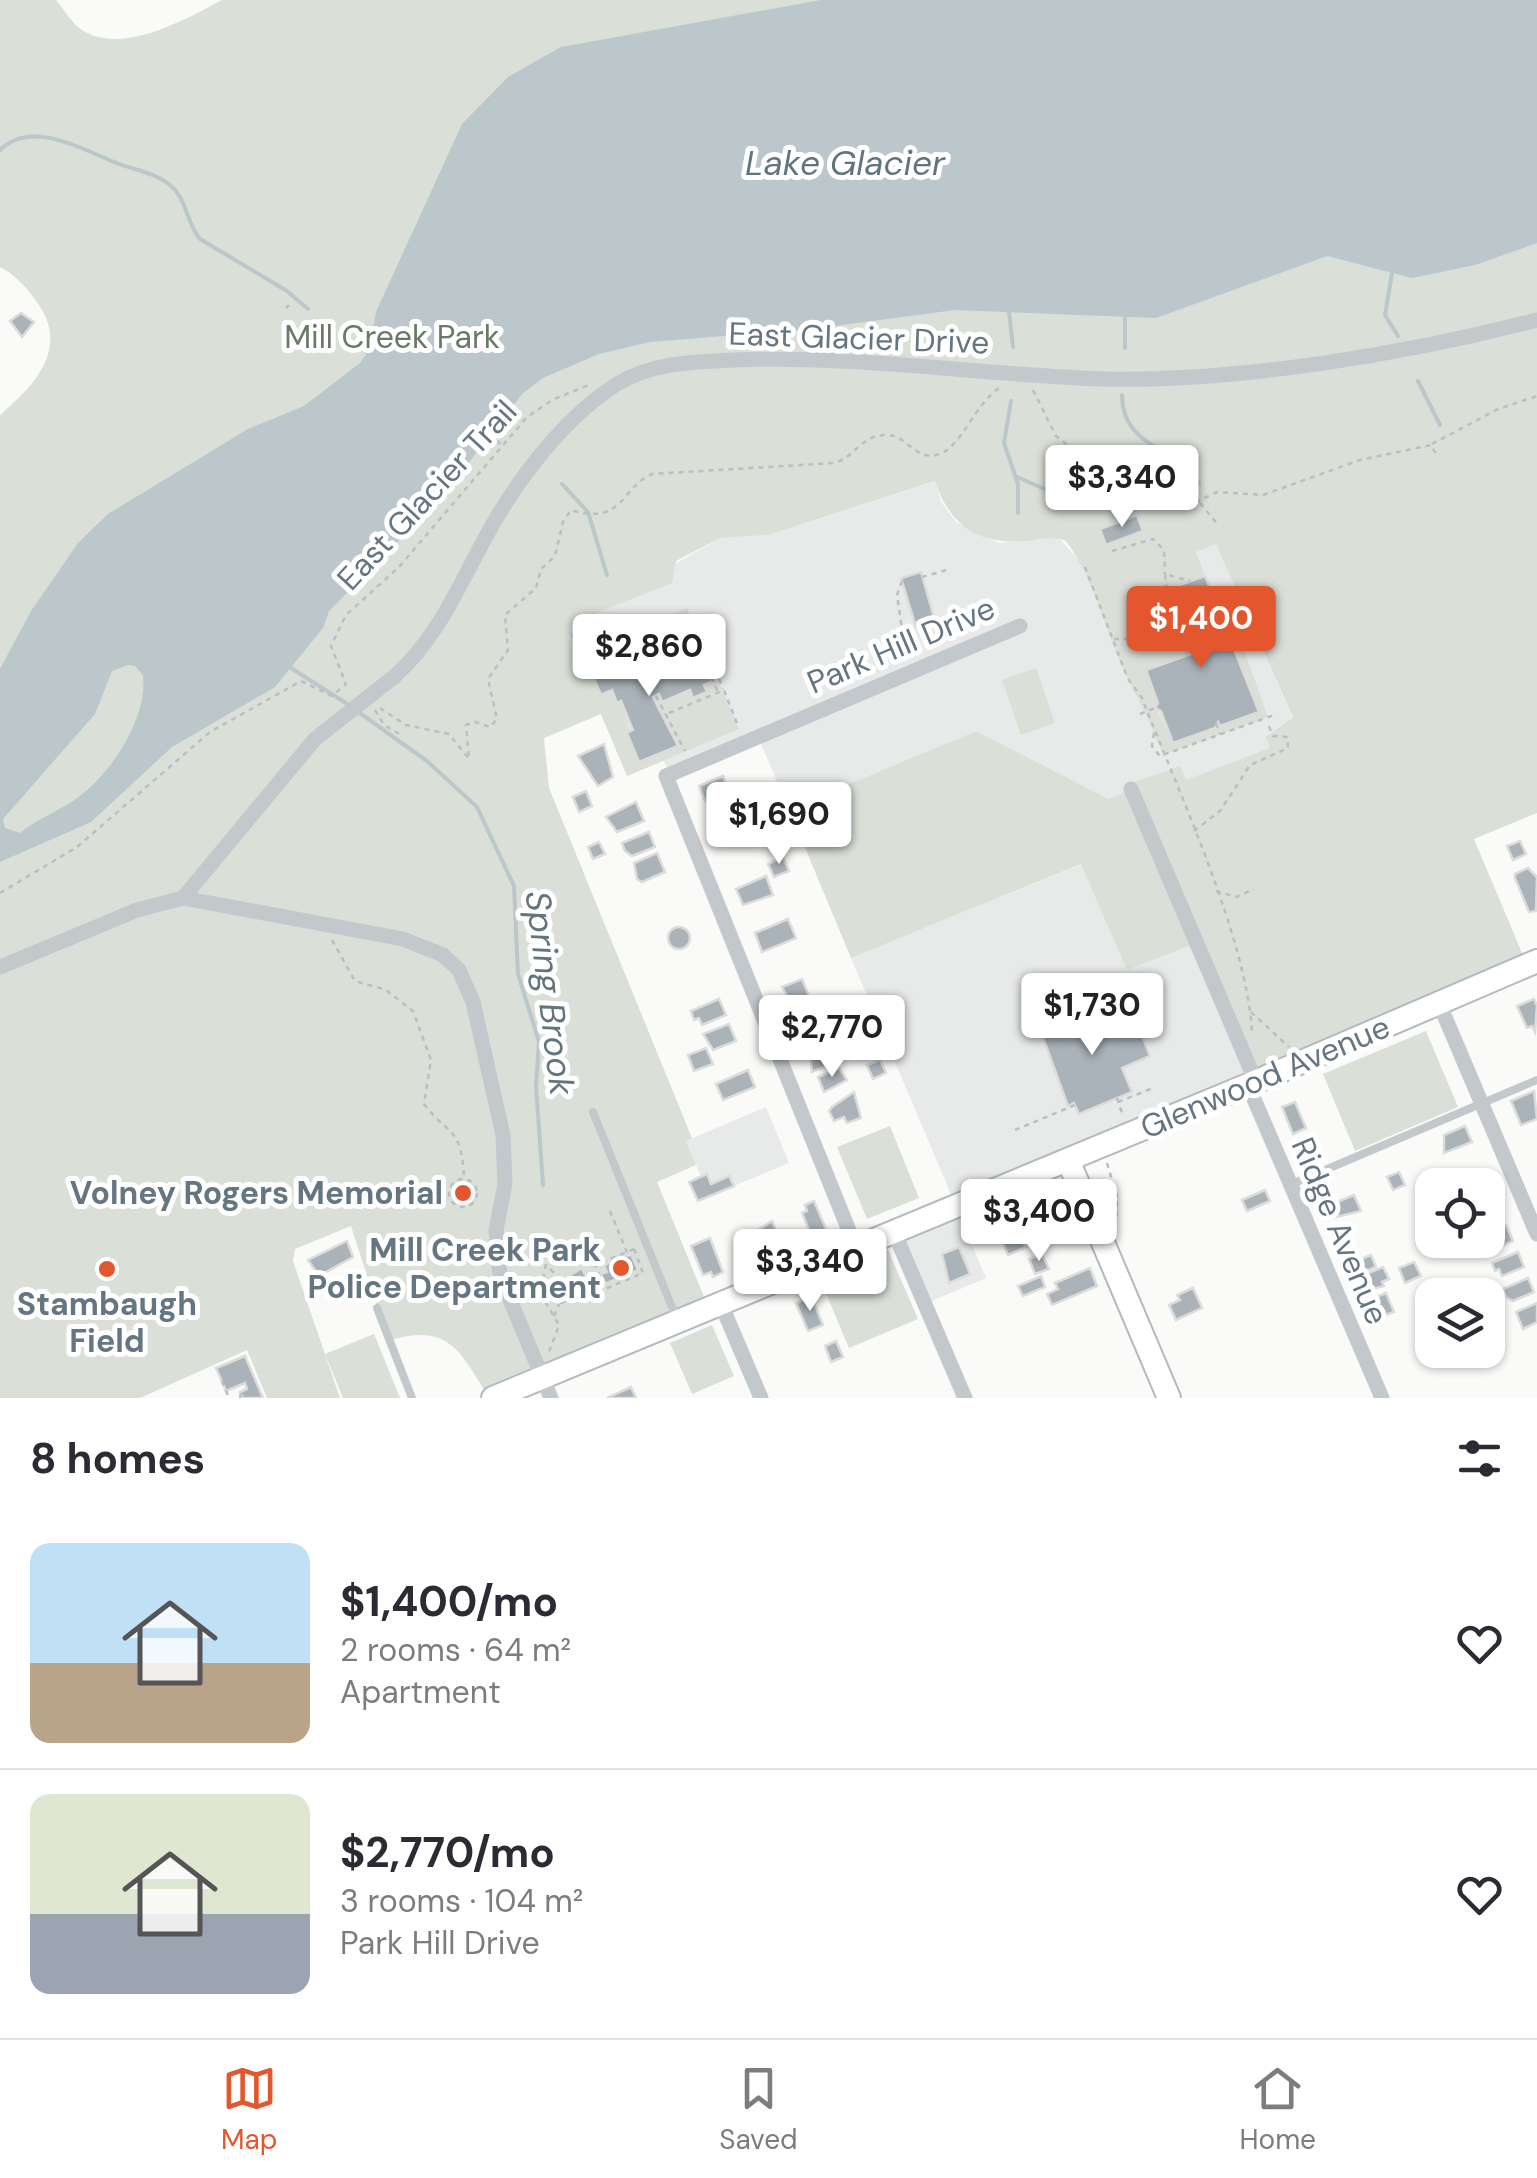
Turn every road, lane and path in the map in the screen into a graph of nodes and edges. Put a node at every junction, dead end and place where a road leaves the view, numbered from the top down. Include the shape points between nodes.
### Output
1 (1537, 320) edge
2 (1024, 382) dead end
3 (617, 384) junction
4 (1004, 385) dead end
5 (1537, 396) edge
6 (1431, 445) junction
7 (1437, 456) dead end
8 (1199, 502) junction
9 (1219, 526) dead end
10 (1112, 550) dead end
11 (1086, 568) dead end
12 (947, 570) dead end
13 (1165, 574) junction
14 (922, 577) dead end
15 (902, 581) dead end
16 (1190, 581) dead end
17 (1020, 626) dead end
18 (1113, 640) junction
19 (679, 641) dead end
20 (906, 656) dead end
21 (706, 668) dead end
22 (344, 688) junction
23 (721, 691) junction
24 (351, 693) dead end
25 (656, 696) dead end
26 (368, 705) dead end
27 (374, 708) junction
28 (1155, 708) dead end
29 (1147, 712) junction
30 (669, 713) junction
31 (1140, 714) dead end
32 (1274, 715) dead end
33 (1216, 723) dead end
34 (1268, 724) dead end
35 (739, 729) dead end
36 (1220, 734) junction
37 (1195, 735) dead end
38 (403, 736) dead end
39 (1197, 743) junction
40 (685, 752) dead end
41 (1164, 755) junction
42 (1132, 789) dead end
43 (1192, 832) junction
44 (1254, 890) dead end
45 (1214, 891) junction
46 (0, 893) edge
47 (183, 898) junction
48 (332, 937) dead end
49 (1537, 960) edge
50 (0, 967) edge
51 (1439, 1003) junction
52 (1250, 1011) junction
53 (1254, 1043) dead end
54 (1289, 1046) dead end
55 (1537, 1080) edge
56 (1252, 1084) junction
57 (1153, 1088) dead end
58 (1482, 1104) junction
59 (1075, 1105) dead end
60 (593, 1112) dead end
61 (1124, 1116) dead end
62 (1015, 1130) dead end
63 (1100, 1147) junction
64 (1068, 1160) junction
65 (464, 1179) junction
66 (1290, 1185) junction
67 (476, 1196) junction
68 (485, 1197) dead end
69 (610, 1211) dead end
70 (894, 1232) junction
71 (1537, 1234) edge
72 (1100, 1237) junction
73 (856, 1248) junction
74 (627, 1254) junction
75 (543, 1275) junction
76 (563, 1282) dead end
77 (552, 1286) dead end
78 (604, 1286) junction
79 (591, 1290) dead end
80 (559, 1304) dead end
81 (721, 1304) junction
82 (378, 1308) dead end
83 (554, 1316) junction
84 (678, 1321) junction
85 (548, 1354) dead end
86 (222, 1381) dead end
87 (546, 1388) edge
88 (230, 1398) edge
89 (412, 1398) edge
90 (493, 1398) edge
91 (761, 1398) edge
92 (964, 1398) edge
93 (1168, 1398) edge
94 (1382, 1398) edge

1 - 3 street, East Glacier Drive via 1428,347 1161,377 779,358 665,366
2 - 8 path via 1056,436 1110,478
3 - 22 path, East Glacier Trail via 585,386 537,409 399,567 346,615 331,646
3 - 47 street, East Glacier Drive, bridge via 545,452 488,532 427,641 395,676 315,739
4 - 27 path via 981,403 951,446 935,454 918,454 894,435 882,435 834,463 652,474 622,504 589,516 568,512 536,588 505,614 508,650 488,680 498,719 490,727 466,725 468,759 449,734 406,726
5 - 6 path via 1498,408
6 - 7 path
6 - 8 path via 1360,460 1263,496 1217,492
8 - 9 path
10 - 13 path via 1153,539 1164,550
11 - 18 path
12 - 14 path
13 - 16 path
13 - 18 path via 1177,617 1168,629 1132,642
15 - 20 path via 897,595
17 - 73 street, Park Hill Drive via 666,776
18 - 29 path
19 - 23 path via 689,659 708,651
21 - 23 path
22 - 24 path
22 - 46 path via 334,696 296,680 215,729 77,847
23 - 30 path
23 - 35 path
25 - 30 path via 664,715
26 - 27 path
27 - 38 path via 384,725
28 - 29 path
29 - 31 path
29 - 41 path
30 - 40 path
32 - 36 path
33 - 36 path
34 - 43 path via 1273,736 1288,737 1288,748 1250,765 1220,810
36 - 39 path
37 - 39 path
39 - 41 path
41 - 43 path
42 - 56 street, Ridge Avenue
43 - 45 path
44 - 45 path via 1236,897
45 - 52 path
47 - 50 street via 137,910
47 - 87 street via 426,946 458,970 473,1002 505,1146 496,1230 500,1276
48 - 65 path via 355,981 386,990 413,1011 431,1060 424,1104 458,1141
49 - 51 main road, Glenwood Avenue
51 - 56 main road, Glenwood Avenue
51 - 58 street
52 - 53 path
52 - 54 path
55 - 58 lane
56 - 63 main road, Glenwood Avenue
56 - 66 street, Ridge Avenue
57 - 61 path via 1118,1100
58 - 66 lane
58 - 71 street
59 - 62 path
60 - 84 lane
63 - 64 main road, Glenwood Avenue
63 - 72 path via 1119,1211 1112,1230
64 - 70 main road, Glenwood Avenue
64 - 72 main road
65 - 67 path
65 - 67 path via 452,1185 452,1201 469,1206
66 - 94 street, Ridge Avenue
67 - 68 path
69 - 74 path
70 - 73 main road, Glenwood Avenue
70 - 92 street
72 - 93 main road
73 - 81 main road, Glenwood Avenue
74 - 78 path via 595,1265
74 - 78 path via 634,1249 643,1273
75 - 76 path via 547,1266
75 - 77 path
75 - 83 path via 541,1298
78 - 79 path
80 - 83 path
81 - 84 main road, Glenwood Avenue
81 - 91 street
82 - 89 lane
83 - 85 path via 559,1328
84 - 87 main road, Glenwood Avenue
86 - 88 path
87 - 90 main road, Glenwood Avenue

